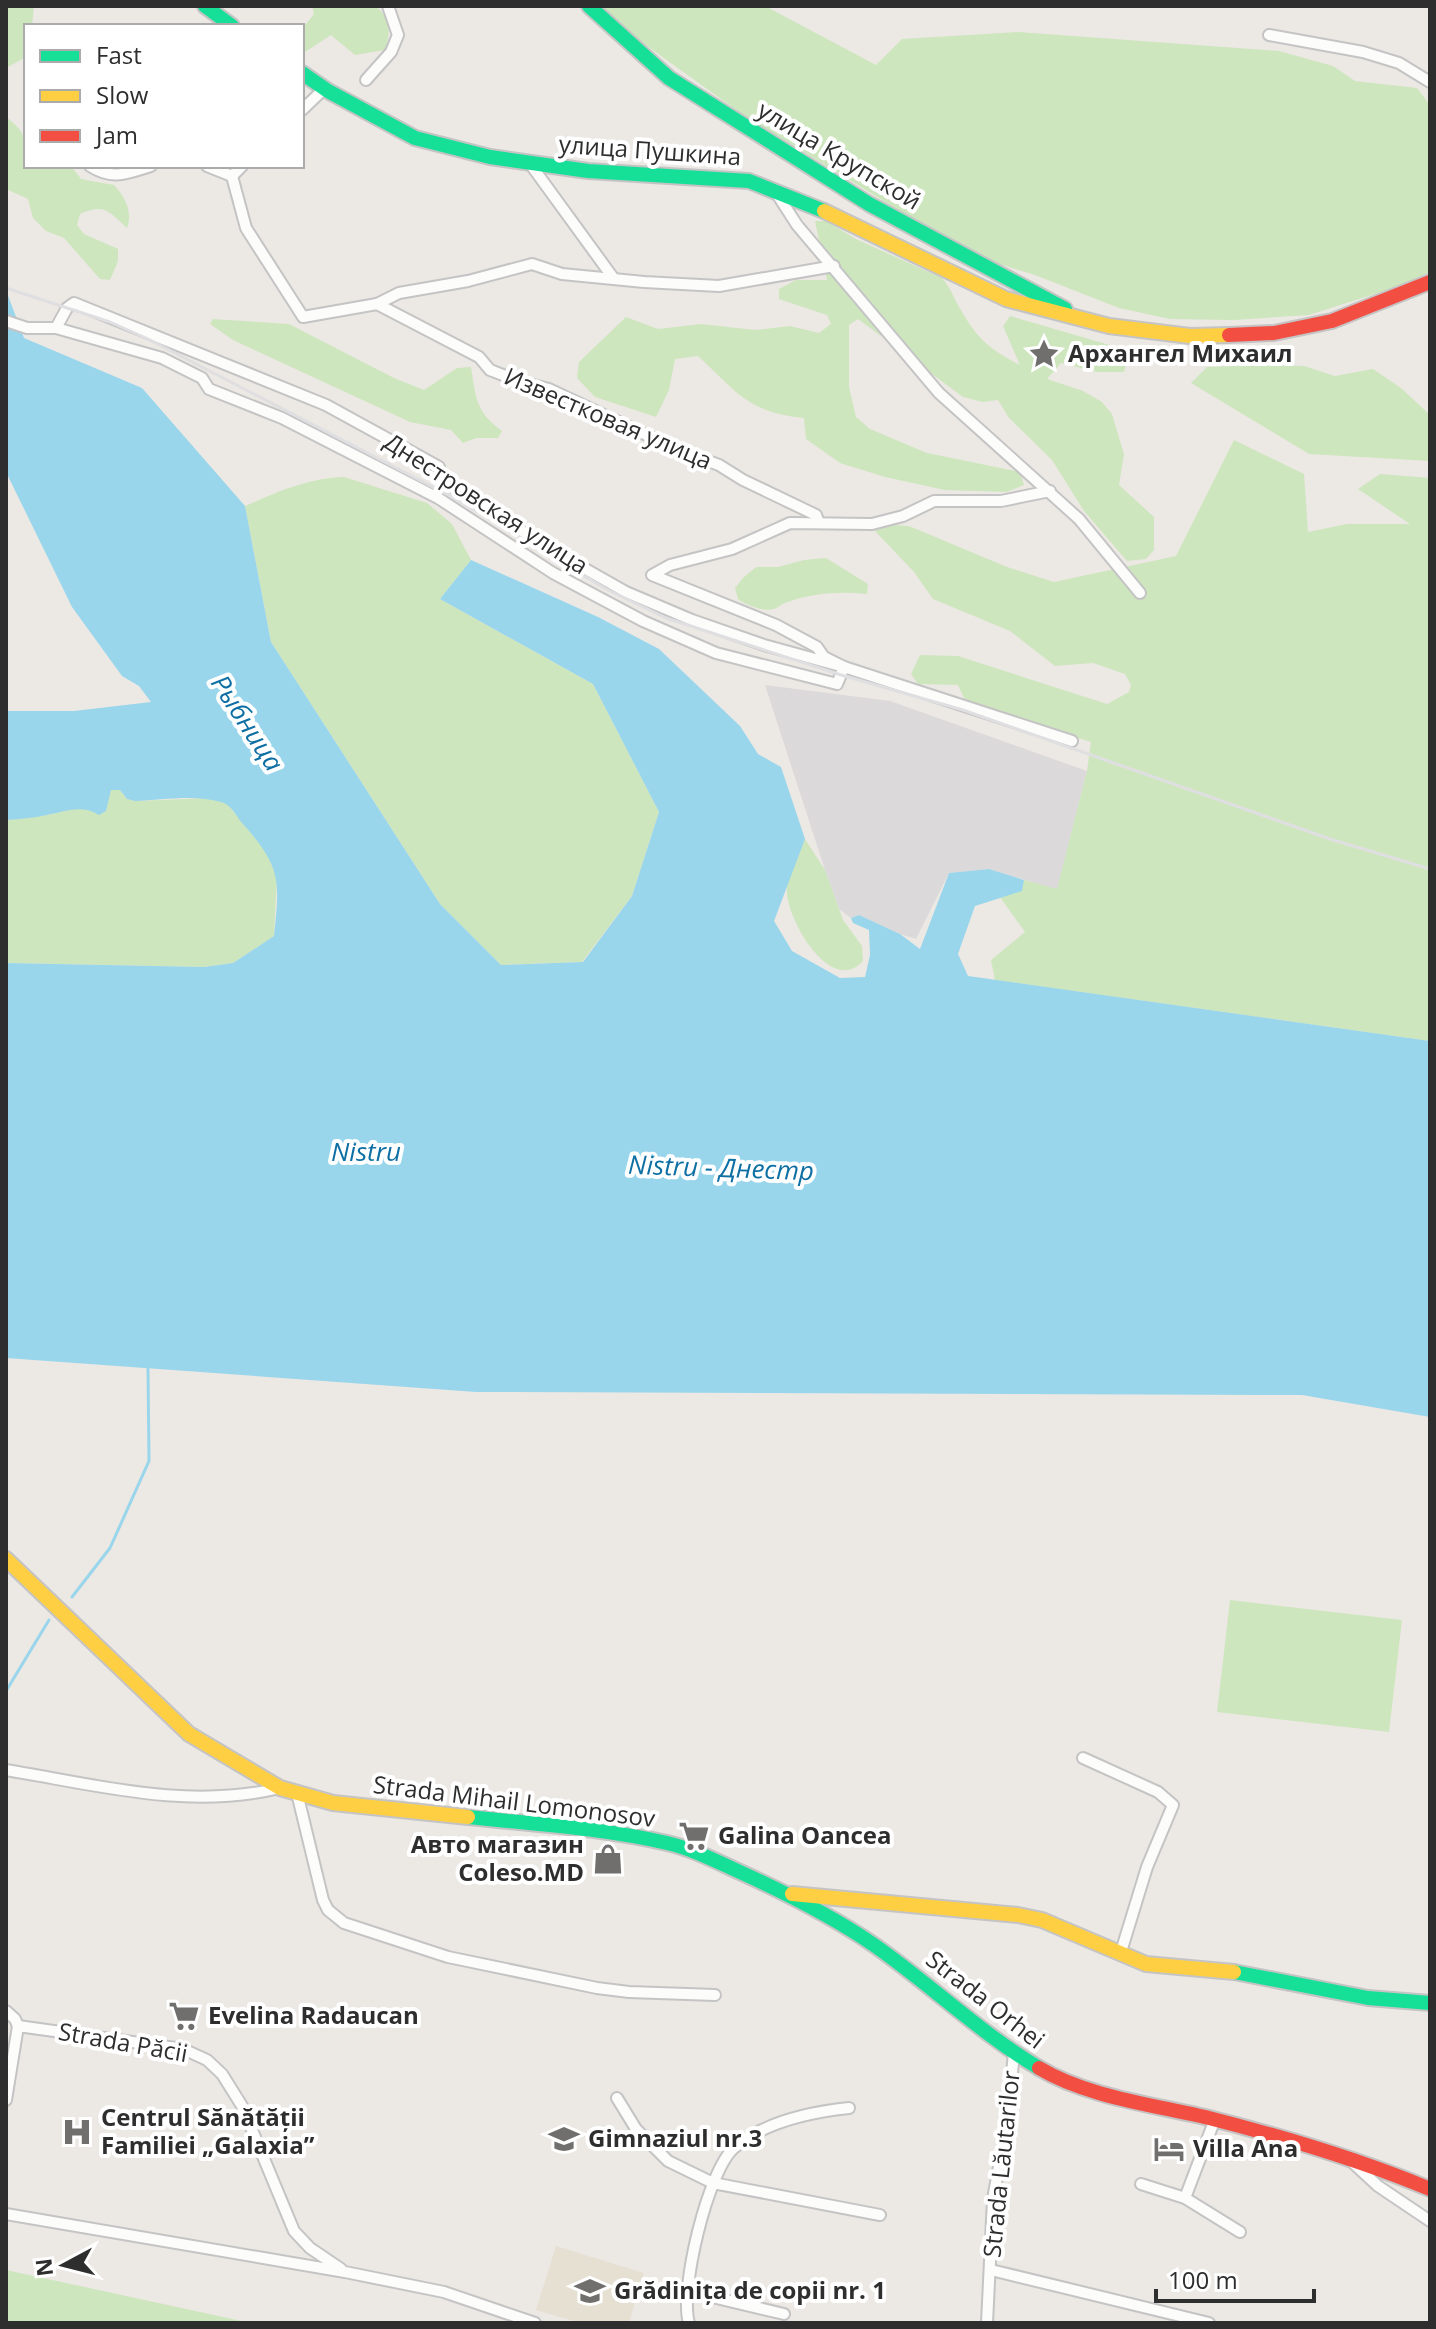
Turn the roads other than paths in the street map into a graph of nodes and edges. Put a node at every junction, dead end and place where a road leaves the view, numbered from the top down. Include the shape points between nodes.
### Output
1 (205, 6) edge
2 (388, 6) edge
3 (589, 6) edge
4 (229, 24) edge
5 (1269, 35) dead end
6 (304, 74) edge
7 (366, 80) dead end
8 (1430, 82) edge
9 (325, 88) junction
10 (304, 108) edge
11 (530, 163) junction
12 (93, 168) edge
13 (146, 168) edge
14 (212, 168) edge
15 (240, 168) edge
16 (232, 176) junction
17 (774, 189) junction
18 (834, 266) junction
19 (614, 279) junction
20 (1430, 282) edge
21 (377, 304) junction
22 (1083, 319) junction
23 (6, 321) edge
24 (56, 328) junction
25 (1050, 491) junction
26 (819, 523) junction
27 (1140, 593) dead end
28 (844, 667) junction
29 (1072, 741) dead end
30 (6, 1559) edge
31 (1083, 1758) dead end
32 (6, 1770) edge
33 (280, 1788) junction
34 (297, 1793) junction
35 (789, 1894) junction
36 (1120, 1955) junction
37 (715, 1995) dead end
38 (1430, 2003) edge
39 (6, 2011) edge
40 (18, 2026) junction
41 (1014, 2053) junction
42 (6, 2095) edge
43 (617, 2098) dead end
44 (849, 2108) dead end
45 (1215, 2119) junction
46 (1343, 2155) junction
47 (713, 2183) junction
48 (1141, 2184) dead end
49 (1430, 2189) edge
50 (1185, 2198) junction
51 (6, 2214) edge
52 (880, 2215) dead end
53 (1430, 2221) edge
54 (1240, 2232) dead end
55 (991, 2270) junction
56 (345, 2272) junction
57 (687, 2291) junction
58 (784, 2314) dead end
59 (535, 2323) edge
60 (689, 2323) edge
61 (987, 2323) edge
62 (1209, 2323) edge

1 - 4 main road
2 - 7 street via 398,35 391,52
3 - 22 main road, улица Крупской via 669,78 869,204
5 - 8 street via 1363,52 1399,63
6 - 9 main road, улица Пушкина
9 - 10 street
9 - 11 main road, улица Пушкина via 415,138
11 - 17 main road, улица Пушкина via 735,178
11 - 19 street
12 - 13 street via 121,177
14 - 16 street
15 - 16 street
16 - 21 street via 246,228 303,317
17 - 18 street
17 - 22 main road, улица Пушкина via 986,290
18 - 19 street via 719,286
18 - 25 street via 939,393
19 - 21 street via 562,274 532,264 399,293
20 - 22 main road, улица Пушкина via 1332,321 1274,333 1190,336
21 - 26 street, Известковая улица via 479,357 490,370 549,389 719,465 816,515
23 - 24 street via 27,328
24 - 28 street via 162,358 202,378 209,389 282,418 438,498 553,573 716,653 837,684
24 - 28 street, Днестровская улица via 74,303 326,405 439,467 442,480 626,592 764,645
25 - 26 street via 1001,501 934,501 872,524
25 - 27 street
26 - 28 street via 790,523 652,575 776,625
28 - 29 street, Днестровская улица
30 - 33 main road via 189,1734
31 - 36 street via 1158,1792 1173,1805
32 - 33 street, Strada Mihail Lomonosov via 168,1796 237,1797
33 - 34 main road, Strada Mihail Lomonosov
34 - 35 main road, Strada Mihail Lomonosov via 348,1805 646,1839 700,1853
34 - 37 street via 323,1900 344,1923 448,1957 597,1988
35 - 36 main road, Strada Mihail Lomonosov via 1018,1915
35 - 41 main road, Strada Orhei via 893,1957
36 - 38 main road, Strada Mihail Lomonosov via 1163,1967 1251,1974 1368,1998
39 - 40 street
40 - 42 street
40 - 56 street, Strada Păcii via 183,2049 207,2060 242,2106 294,2231
41 - 45 main road, Strada Orhei via 1079,2087
41 - 55 street, Strada Lăutarilor via 993,2199
43 - 47 street via 636,2129 668,2161
44 - 47 street via 795,2118 759,2132 732,2149
45 - 46 main road, Strada Orhei
45 - 50 street
46 - 49 main road, Strada Orhei
46 - 53 street, Strada Orhei
47 - 52 street
47 - 57 street
48 - 50 street
50 - 54 street
51 - 56 street, Strada Păcii
55 - 61 street, Strada Lăutarilor
55 - 62 street
56 - 59 street, Strada Păcii via 444,2292
57 - 58 street
57 - 60 street

